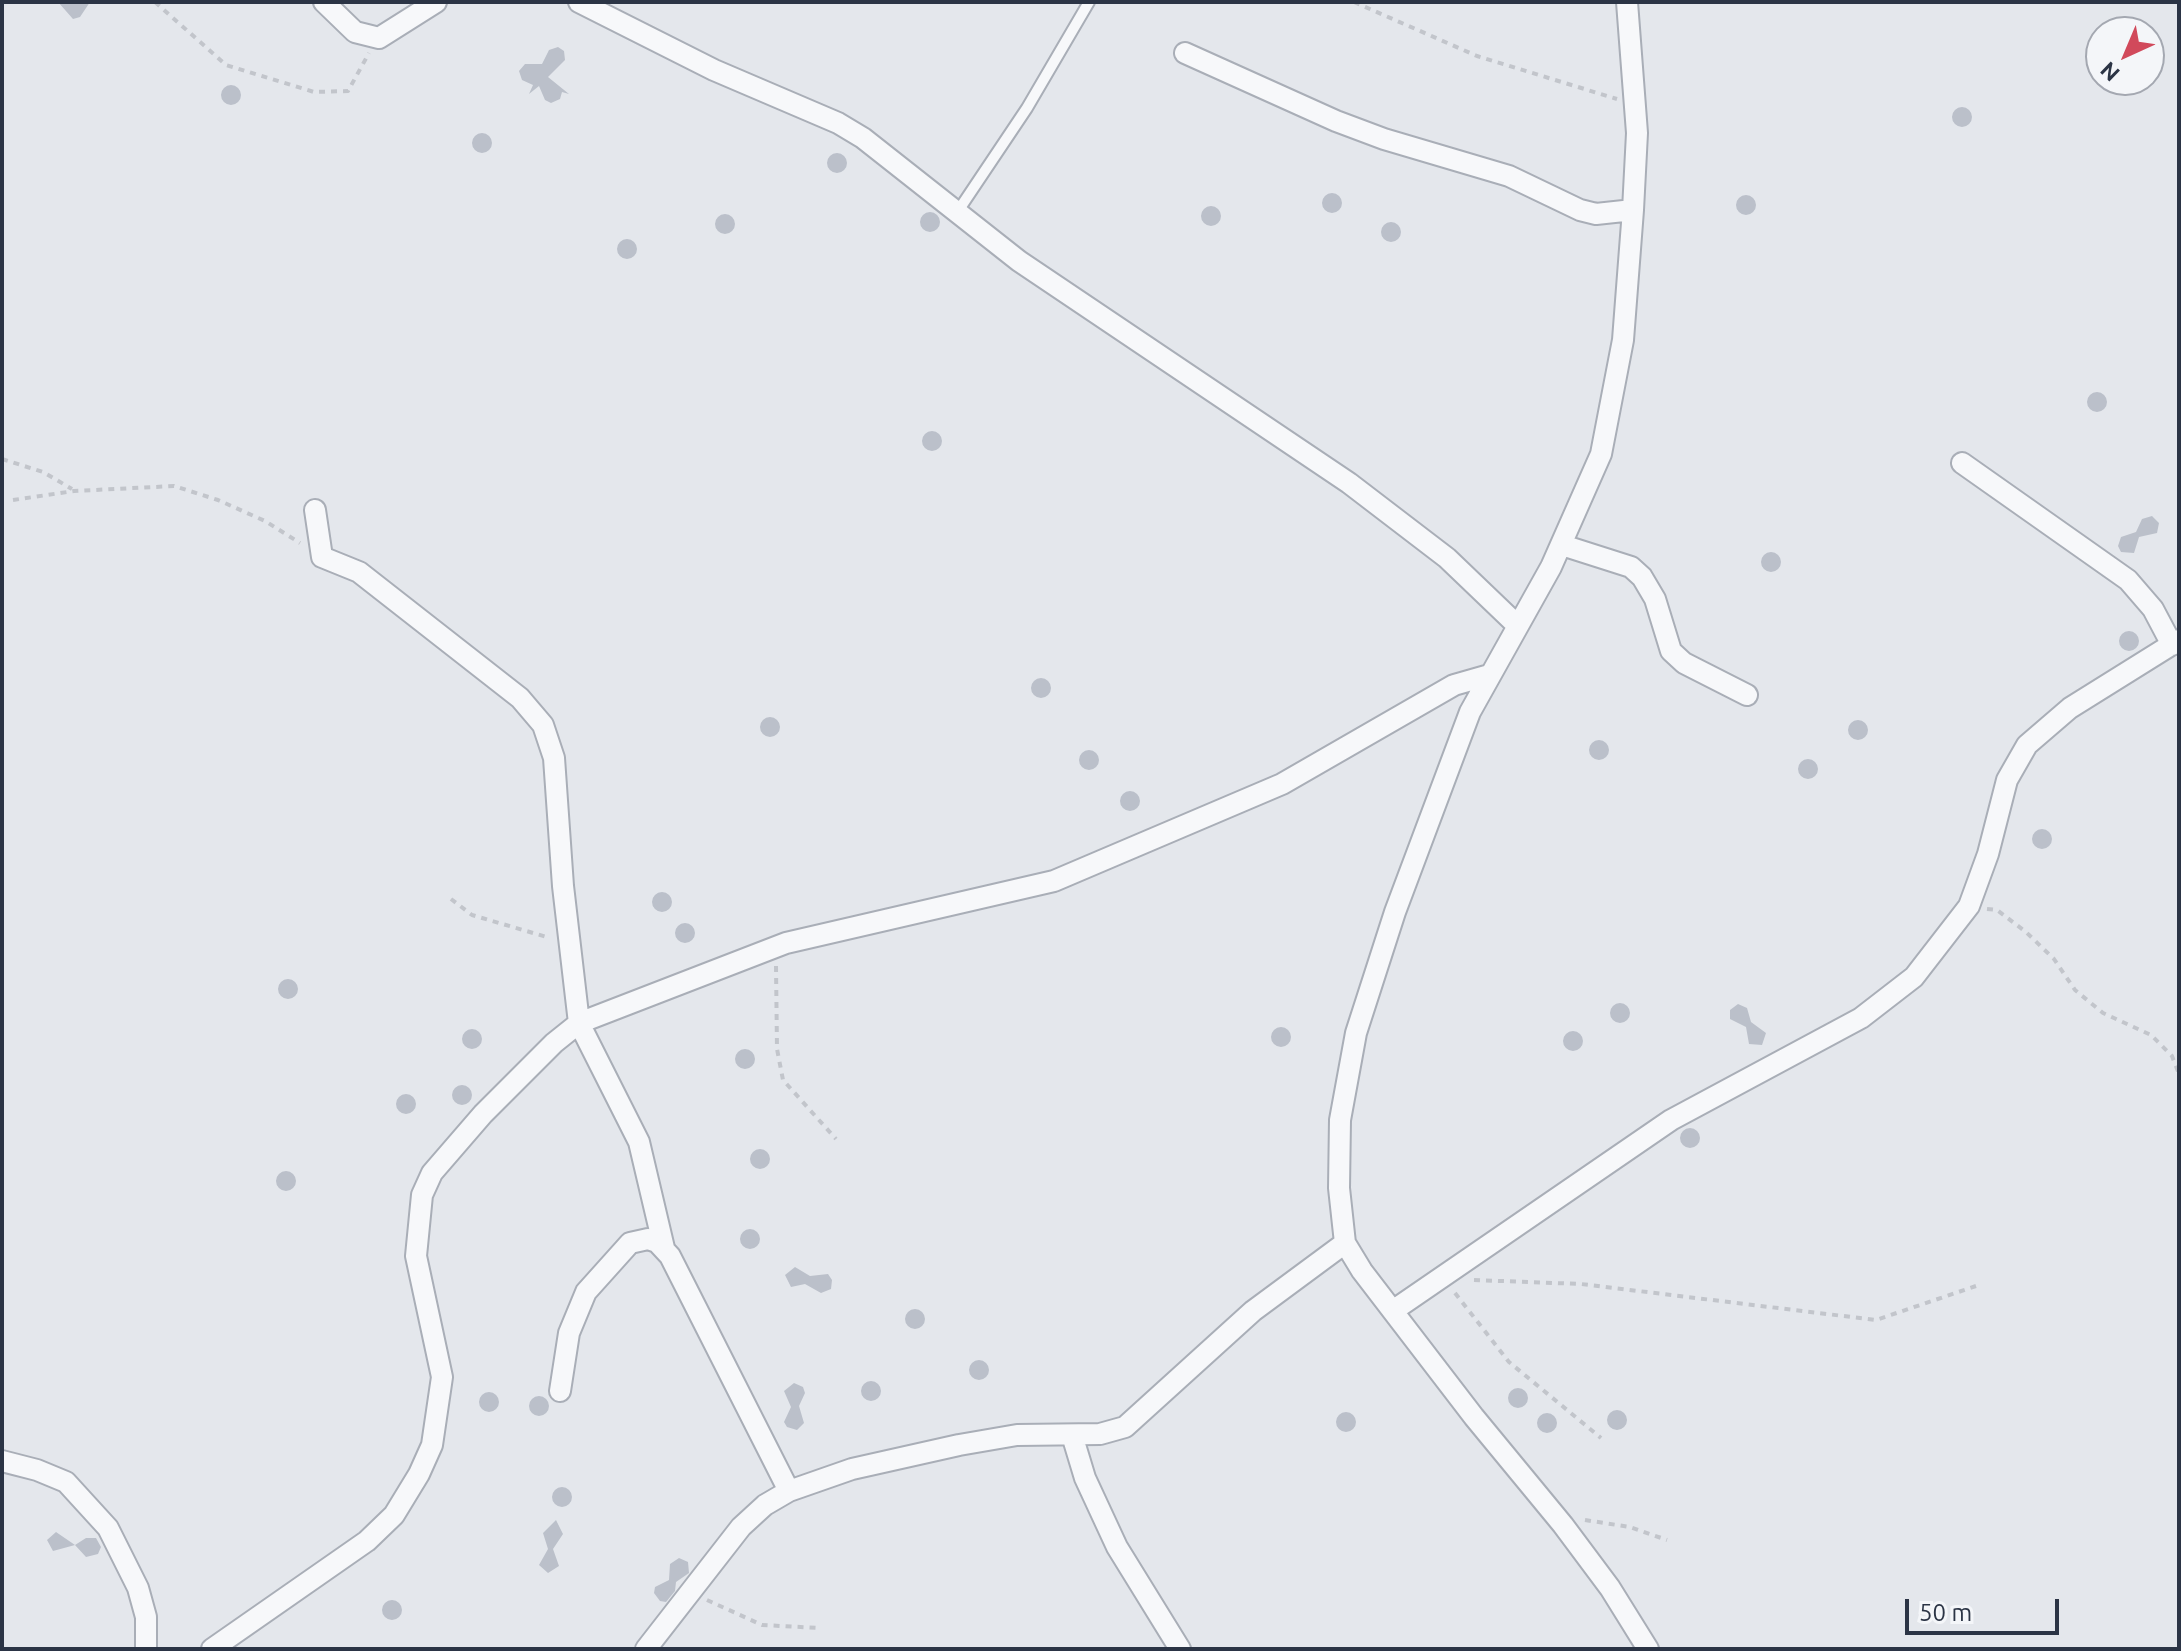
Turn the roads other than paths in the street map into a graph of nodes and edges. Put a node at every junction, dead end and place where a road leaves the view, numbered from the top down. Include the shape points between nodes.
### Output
1 (324, 2) edge
2 (436, 2) edge
3 (1089, 2) edge
4 (1627, 2) edge
5 (590, 4) edge
6 (1185, 53) dead end
7 (1633, 210) junction
8 (956, 214) junction
9 (1962, 463) dead end
10 (315, 510) dead end
11 (1562, 545) junction
12 (1518, 626) junction
13 (2176, 642) edge
14 (1489, 675) junction
15 (1747, 695) dead end
16 (579, 1023) junction
17 (1345, 1243) junction
18 (664, 1248) junction
19 (1394, 1310) junction
20 (560, 1391) dead end
21 (1072, 1435) junction
22 (2, 1461) edge
23 (789, 1491) junction
24 (146, 1649) edge
25 (212, 1649) edge
26 (646, 1649) edge
27 (1180, 1649) edge
28 (1648, 1649) edge

1 - 2 street via 355,32 379,38
3 - 8 lane
4 - 7 street via 1635,104
5 - 8 street via 714,70 838,123
6 - 7 street via 1348,125 1509,176 1580,210
7 - 11 street via 1614,399 1601,454
8 - 12 street via 1349,483 1447,558
9 - 13 street via 2128,580
10 - 16 street via 322,557 359,572 520,698 543,725 554,758
11 - 12 street
11 - 15 street via 1631,567 1655,599 1671,651
12 - 14 street
13 - 19 street via 2070,708 2027,745 2007,780 1969,906 1924,966 1887,1000 1671,1120
14 - 16 street via 1454,685 1282,784 1054,881 776,947
14 - 17 street via 1431,814 1356,1033 1338,1151
16 - 18 street via 639,1142
16 - 25 street via 483,1114 432,1173 422,1195 416,1256 442,1377 432,1445 419,1474 394,1515 367,1541
17 - 19 street
17 - 21 street via 1253,1311 1133,1422 1112,1433
18 - 20 street via 648,1239 630,1243 586,1292 569,1333
18 - 23 street
19 - 28 street via 1563,1525
21 - 23 street via 1017,1435 959,1445 852,1469
21 - 27 street via 1117,1547
22 - 24 street via 66,1482 108,1528 138,1588 146,1617
23 - 26 street via 741,1527

